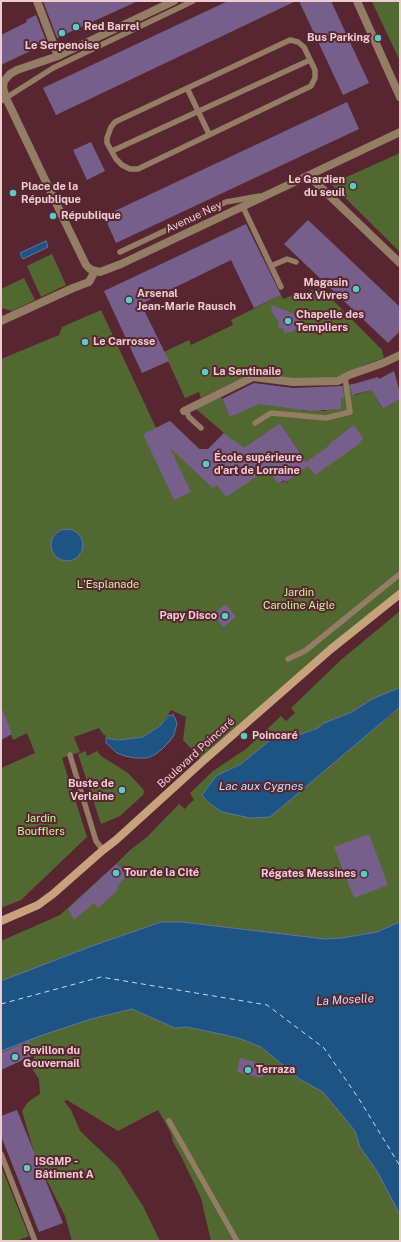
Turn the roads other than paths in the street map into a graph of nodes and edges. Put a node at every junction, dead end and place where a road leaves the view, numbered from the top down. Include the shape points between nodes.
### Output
1 (37, 1) edge
2 (174, 1) edge
3 (193, 1) edge
4 (357, 1) edge
5 (58, 56) junction
6 (310, 60) junction
7 (2, 81) edge
8 (187, 88) junction
9 (400, 97) edge
10 (4, 99) edge
11 (198, 111) junction
12 (400, 132) edge
13 (209, 134) junction
14 (112, 151) junction
15 (309, 176) junction
16 (269, 194) junction
17 (243, 207) junction
18 (120, 252) dead end
19 (296, 262) dead end
20 (400, 263) edge
21 (271, 266) junction
22 (95, 271) junction
23 (281, 287) dead end
24 (1, 322) edge
25 (400, 354) edge
26 (345, 377) junction
27 (185, 410) joint
28 (255, 422) dead end
29 (201, 428) dead end
30 (400, 574) edge
31 (400, 594) edge
32 (288, 659) dead end
33 (70, 755) dead end
34 (103, 850) junction
35 (1, 920) edge
36 (169, 1121) dead end
37 (1, 1154) edge
38 (35, 1241) edge
39 (237, 1241) edge

1 - 5 street
2 - 5 street
3 - 10 lane via 53,68
4 - 9 street
5 - 7 street via 17,70
6 - 8 lane via 304,47 290,40
6 - 11 lane
6 - 13 lane via 316,78 311,86
7 - 10 street
8 - 11 lane
8 - 14 lane via 114,122 107,138
10 - 22 street via 86,265
11 - 13 lane
11 - 14 lane
12 - 15 street, Avenue Ney
13 - 14 lane via 138,168 130,169 122,165
15 - 16 street, Avenue Ney
15 - 20 street
16 - 17 street, Avenue Ney
16 - 18 lane via 226,202
17 - 21 lane
17 - 22 street, Avenue Ney via 121,264 100,272
19 - 21 lane via 287,259
21 - 23 lane
22 - 24 street via 89,282
25 - 26 street
26 - 27 street via 338,381 321,382 293,382 253,377
26 - 28 lane via 350,412 326,418 270,413
27 - 29 lane
30 - 32 lane via 305,651
31 - 34 main road, Boulevard Poincaré via 331,649
33 - 34 lane via 96,841
34 - 35 main road, Boulevard Poincaré via 38,905
36 - 39 lane
37 - 38 lane

